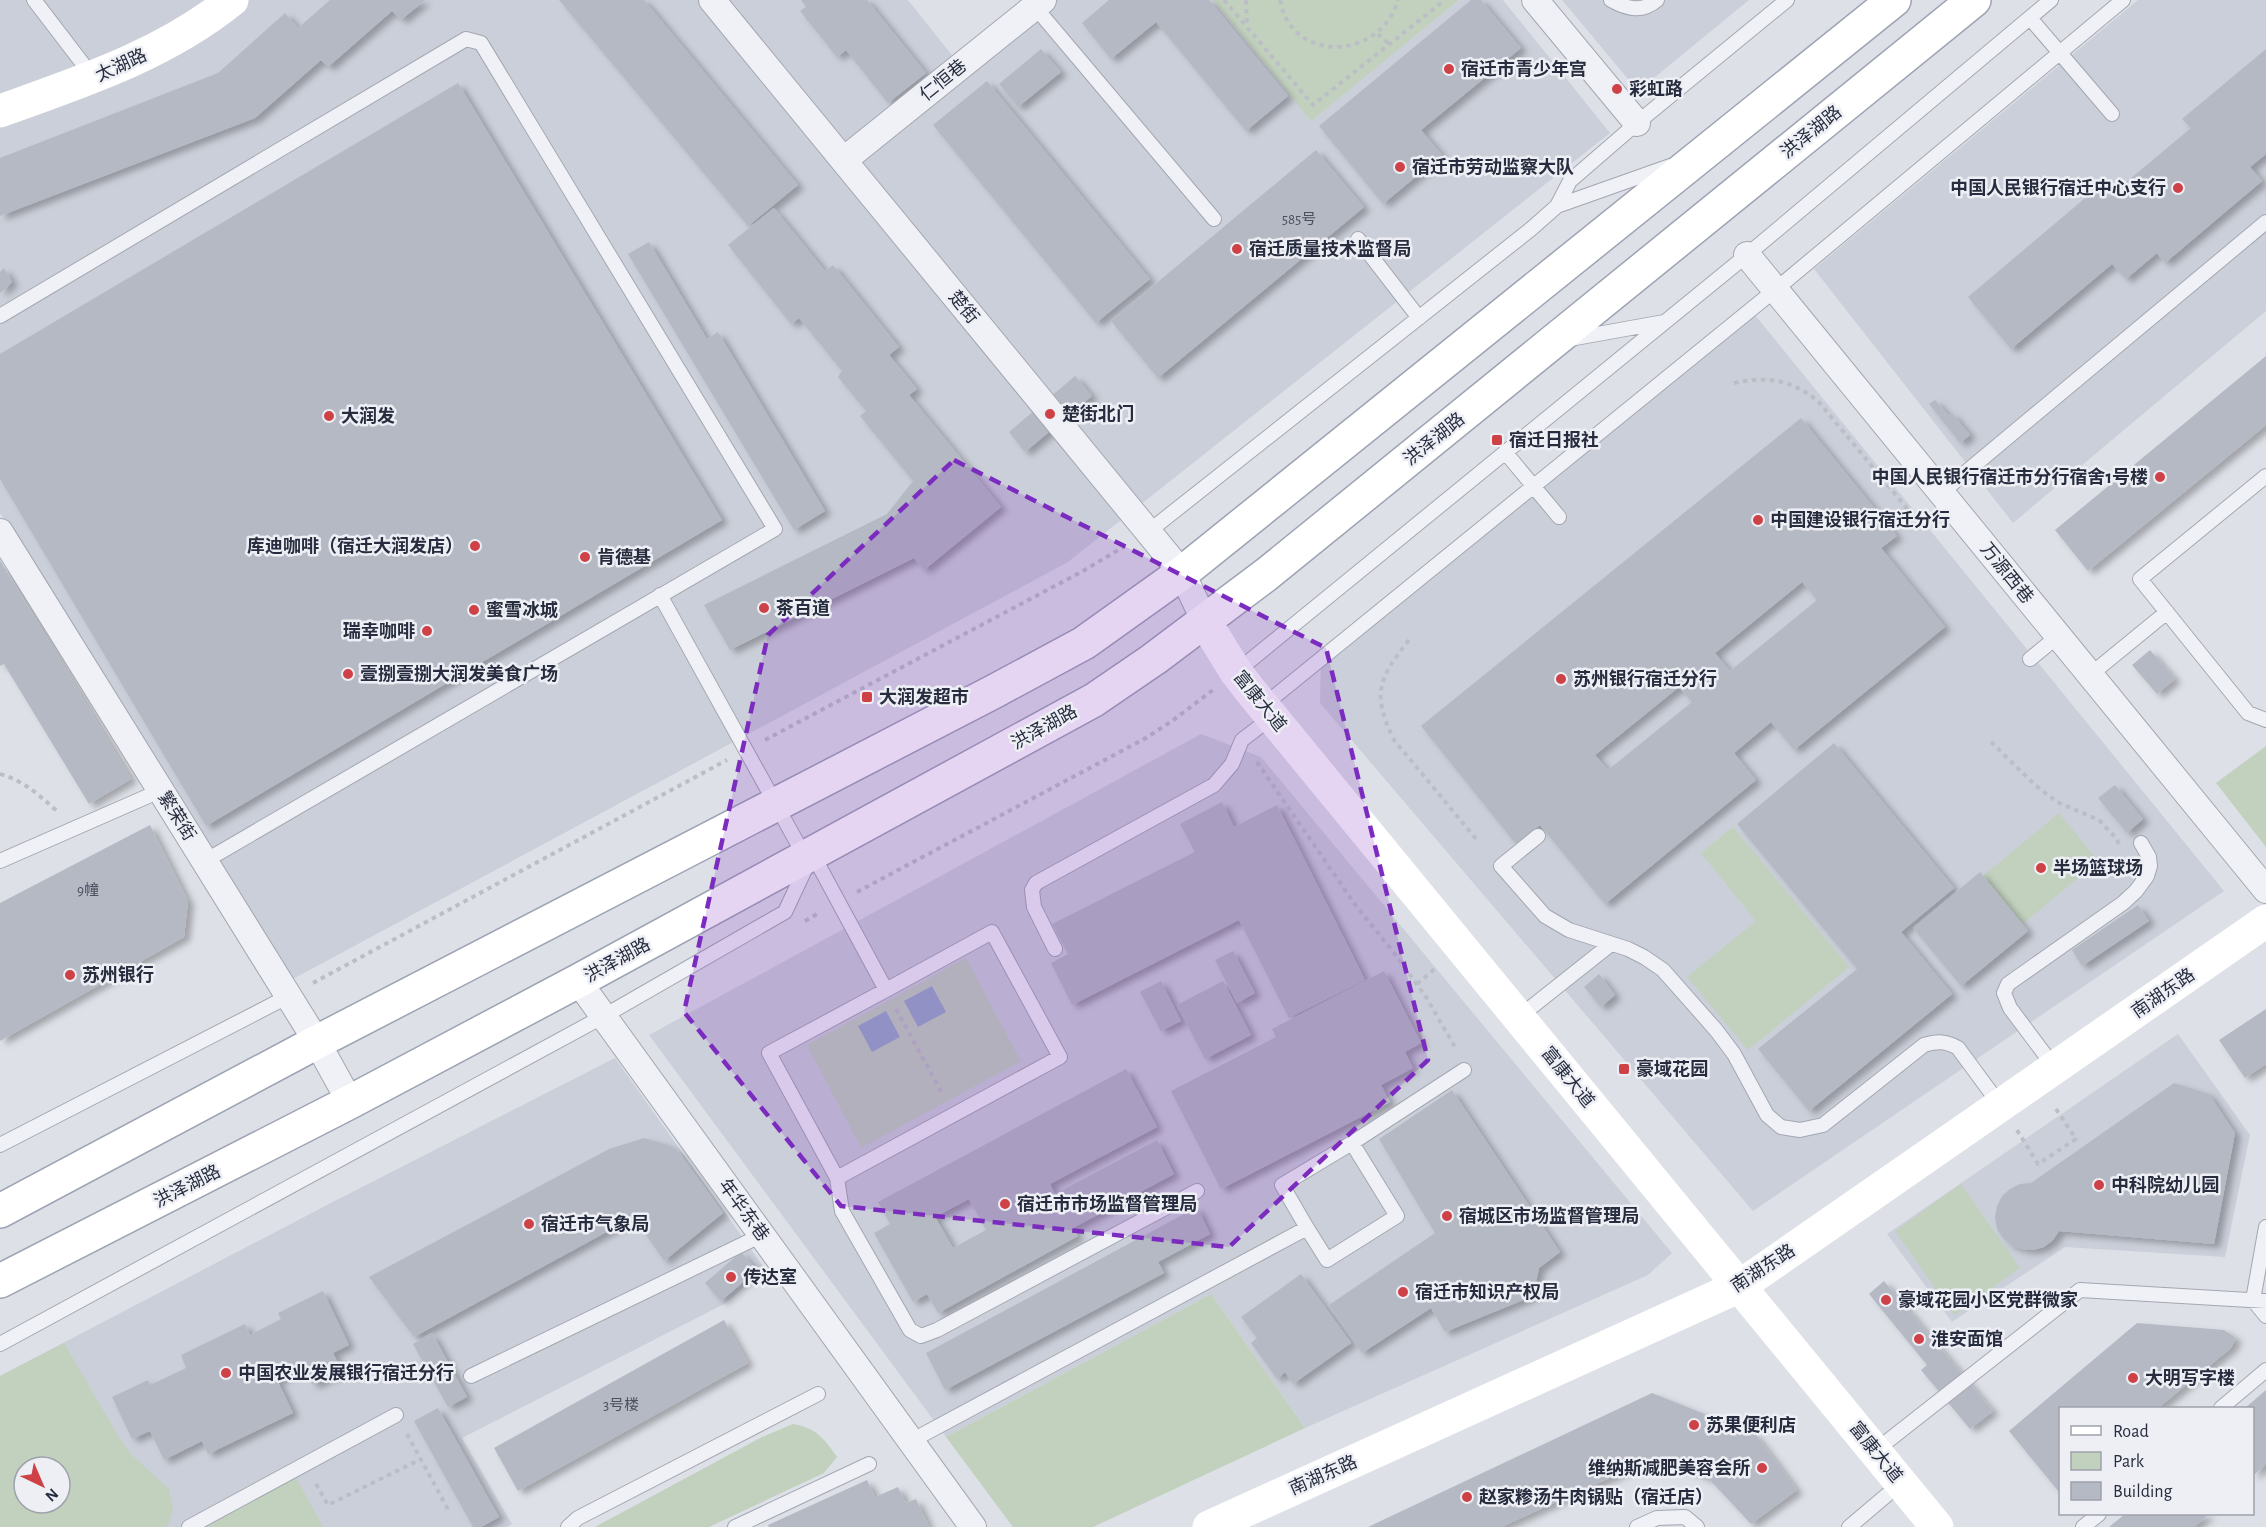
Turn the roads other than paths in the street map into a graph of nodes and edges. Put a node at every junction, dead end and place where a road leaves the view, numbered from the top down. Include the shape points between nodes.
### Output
1 (34, 0) edge
2 (232, 0) edge
3 (712, 0) edge
4 (1534, 0) edge
5 (1611, 0) edge
6 (1657, 0) edge
7 (1787, 0) edge
8 (1894, 0) edge
9 (1974, 0) edge
10 (2051, 0) edge
11 (2123, 0) edge
12 (1039, 3) edge
13 (2030, 18) junction
14 (2060, 53) junction
15 (94, 78) junction
16 (0, 111) edge
17 (2112, 114) dead end
18 (1637, 123) junction
19 (1701, 156) junction
20 (843, 160) junction
21 (1557, 206) junction
22 (1214, 219) dead end
23 (2266, 222) edge
24 (1358, 239) dead end
25 (1747, 255) junction
26 (1775, 290) junction
27 (0, 316) edge
28 (1419, 318) junction
29 (1665, 322) junction
30 (1554, 341) junction
31 (1505, 452) junction
32 (2266, 476) edge
33 (1534, 487) junction
34 (1941, 493) junction
35 (1559, 517) dead end
36 (0, 532) edge
37 (1148, 532) junction
38 (1182, 573) junction
39 (660, 595) junction
40 (2167, 612) junction
41 (1205, 622) junction
42 (2058, 636) junction
43 (2030, 659) dead end
44 (1236, 672) junction
45 (2090, 675) junction
46 (1268, 711) junction
47 (2266, 720) edge
48 (162, 790) junction
49 (776, 805) junction
50 (1538, 836) dead end
51 (2141, 843) dead end
52 (808, 855) junction
53 (0, 861) edge
54 (205, 861) junction
55 (2266, 890) edge
56 (2266, 921) edge
57 (1611, 945) junction
58 (1055, 949) dead end
59 (578, 981) junction
60 (886, 990) junction
61 (289, 996) junction
62 (604, 1016) junction
63 (1519, 1017) junction
64 (317, 1042) junction
65 (1464, 1070) dead end
66 (2046, 1074) junction
67 (350, 1102) junction
68 (2000, 1105) junction
69 (1353, 1143) junction
70 (0, 1145) edge
71 (837, 1178) junction
72 (1197, 1191) dead end
73 (0, 1210) edge
74 (2266, 1227) edge
75 (1307, 1228) junction
76 (762, 1235) junction
77 (0, 1281) edge
78 (1740, 1286) junction
79 (2260, 1301) edge
80 (2266, 1316) edge
81 (0, 1344) edge
82 (2266, 1370) edge
83 (471, 1376) dead end
84 (818, 1394) dead end
85 (2222, 1407) edge
86 (396, 1415) road end
87 (911, 1442) junction
88 (1875, 1451) junction
89 (869, 1464) dead end
90 (1902, 1483) junction
91 (2097, 1515) edge
92 (189, 1527) edge
93 (568, 1527) edge
94 (735, 1527) edge
95 (973, 1527) edge
96 (1209, 1527) edge
97 (1637, 1527) edge
98 (1697, 1527) edge
99 (1850, 1527) edge
100 (1937, 1527) edge
101 (2083, 1527) edge

1 - 15 lane
2 - 15 main road, 太湖路 via 170,42
3 - 20 street, 楚街
4 - 18 street
5 - 6 lane via 1640,9
7 - 18 lane
8 - 19 main road
9 - 30 main road, 洪泽湖路
10 - 13 lane
11 - 14 lane
12 - 20 street, 仁恒巷
12 - 22 lane
13 - 14 lane
13 - 25 lane
14 - 17 lane
14 - 26 lane
15 - 16 main road, 太湖路
18 - 21 lane via 1570,181
19 - 21 lane
19 - 38 main road
20 - 37 street, 楚街
21 - 28 lane
23 - 34 lane
24 - 28 lane
25 - 26 street, 万源西巷
25 - 29 lane
26 - 33 lane
26 - 34 street, 万源西巷
27 - 39 lane via 466,39 481,43 775,529
28 - 37 lane
29 - 30 lane
29 - 31 lane
30 - 41 main road, 洪泽湖路
31 - 33 lane
31 - 44 lane
32 - 40 lane via 2140,579
33 - 35 lane
33 - 46 lane
34 - 42 street, 万源西巷
36 - 48 street, 繁荣街
37 - 38 street, 楚街
38 - 41 street, 楚街
38 - 49 main road via 1084,642
39 - 49 lane
39 - 54 lane
40 - 45 lane
40 - 47 lane via 2248,713
41 - 44 main road, 富康大道
41 - 52 main road, 洪泽湖路 via 1094,700
42 - 43 lane
42 - 45 street, 万源西巷
44 - 46 main road, 富康大道
45 - 55 street, 万源西巷
46 - 58 lane via 1242,740 1232,764 1214,785 1036,883 1032,890 1034,907
46 - 63 main road, 富康大道
48 - 53 lane
48 - 54 street, 繁荣街
49 - 52 lane
49 - 64 main road
50 - 57 lane via 1501,866 1545,916 1569,930
51 - 66 lane via 2150,866 2142,885 2123,903 2008,984 2004,993
52 - 59 main road, 洪泽湖路
52 - 60 lane
52 - 62 lane via 785,912
54 - 61 street, 繁荣街
56 - 66 main road, 南湖东路
57 - 63 lane
57 - 68 lane via 1644,957 1663,970 1734,1054 1767,1115 1780,1128 1800,1130 1823,1125 1924,1045 1938,1041 1958,1048
59 - 62 street, 年华东巷
59 - 67 main road, 洪泽湖路
60 - 71 lane via 769,1053
60 - 71 lane via 992,932 1060,1057
61 - 64 street, 繁荣街
61 - 70 lane
62 - 76 street, 年华东巷
62 - 81 lane
63 - 78 main road, 富康大道
64 - 67 street, 繁荣街
64 - 73 main road
65 - 69 lane
66 - 68 main road, 南湖东路
67 - 77 main road, 洪泽湖路
68 - 78 main road, 南湖东路
69 - 75 lane via 1282,1185
69 - 75 lane via 1397,1216 1327,1260
71 - 72 lane via 842,1211 910,1330 921,1336
74 - 79 lane
75 - 87 lane
76 - 83 lane
76 - 87 street, 年华东巷
78 - 88 main road, 富康大道
78 - 96 main road, 南湖东路
79 - 80 lane
79 - 88 lane via 2080,1290
82 - 85 lane
84 - 93 lane via 578,1518
86 - 92 lane
87 - 95 street, 年华东巷
88 - 90 main road, 富康大道
89 - 94 lane
90 - 99 lane
90 - 100 main road, 富康大道
91 - 101 lane
97 - 98 lane via 1657,1518 1685,1517

